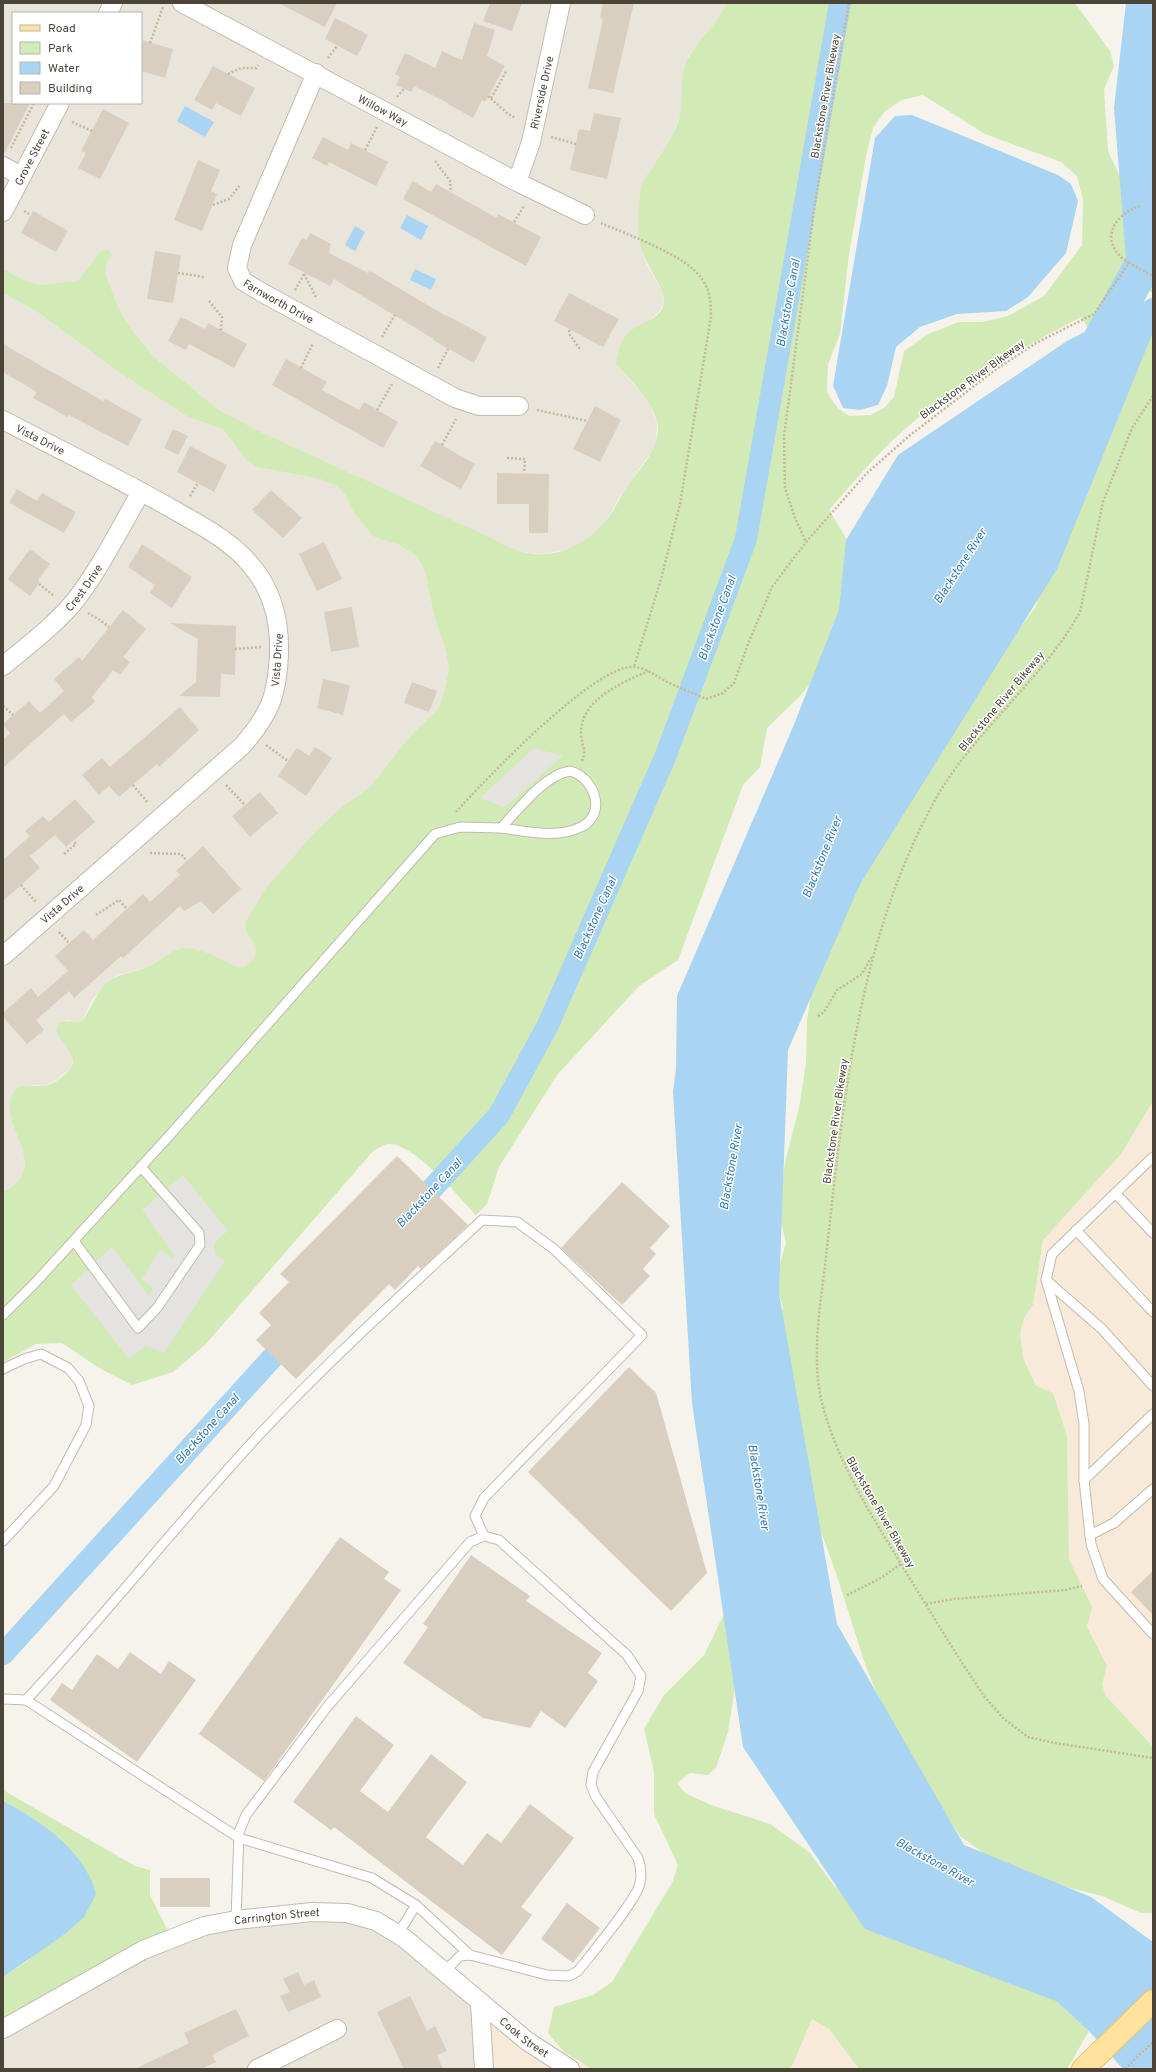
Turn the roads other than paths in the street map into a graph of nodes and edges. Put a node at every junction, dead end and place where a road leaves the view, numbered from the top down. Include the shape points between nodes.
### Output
1 (113, 3) edge
2 (182, 3) edge
3 (561, 3) edge
4 (108, 12) edge
5 (316, 73) junction
6 (59, 104) edge
7 (3, 166) edge
8 (21, 176) junction
9 (517, 182) junction
10 (3, 212) edge
11 (584, 215) road end
12 (519, 406) road end
13 (3, 420) edge
14 (141, 492) junction
15 (3, 666) edge
16 (501, 828) junction
17 (3, 956) edge
18 (1153, 1157) edge
19 (141, 1167) junction
20 (1115, 1193) junction
21 (1076, 1230) junction
22 (1153, 1233) edge
23 (74, 1241) junction
24 (1046, 1280) junction
25 (1153, 1312) edge
26 (3, 1315) edge
27 (3, 1369) edge
28 (1153, 1386) edge
29 (1153, 1414) edge
30 (1084, 1480) junction
31 (1153, 1489) edge
32 (1090, 1535) junction
33 (484, 1536) junction
34 (3, 1541) edge
35 (1153, 1634) edge
36 (3, 1699) edge
37 (26, 1700) junction
38 (239, 1838) junction
39 (416, 1905) junction
40 (236, 1920) junction
41 (398, 1934) junction
42 (470, 1955) junction
43 (444, 1972) junction
44 (1153, 2001) edge
45 (480, 2003) junction
46 (3, 2029) edge
47 (337, 2029) dead end
48 (1090, 2063) edge
49 (257, 2069) edge
50 (484, 2069) edge
51 (570, 2069) edge

1 - 4 street
2 - 5 street, Willow Way
3 - 9 street, Riverside Drive via 534,127
5 - 9 street, Willow Way
5 - 12 street, Farnworth Drive via 242,245 236,268 244,281 455,398 479,406
6 - 8 street, Grove Street
7 - 8 street
8 - 10 street, Grove Street
9 - 11 street, Willow Way
13 - 14 street, Vista Drive
14 - 15 street, Crest Drive via 86,586 54,622
14 - 17 street, Vista Drive via 232,546 250,564 265,585 274,605 279,626 278,672 274,695 268,713 252,735
16 - 16 lane via 536,792 564,772 574,772 589,783 595,797 594,812 582,827 552,833
16 - 19 lane via 460,827 435,834
18 - 20 lane
19 - 23 lane
19 - 23 lane via 199,1232 200,1245 157,1308 138,1328
20 - 21 lane
20 - 22 lane
21 - 24 lane via 1052,1254
21 - 25 lane
23 - 26 lane
24 - 28 lane via 1102,1330
24 - 30 lane via 1079,1391 1084,1424
27 - 34 lane via 41,1354 68,1368 79,1381 90,1406 86,1425 54,1486
29 - 30 lane
30 - 32 lane
31 - 32 lane via 1114,1523
32 - 35 lane via 1103,1579
33 - 37 lane via 475,1516 484,1498 642,1335 554,1249 517,1222 482,1220 318,1373 247,1447 76,1647
33 - 38 lane via 470,1542 327,1707 246,1815
33 - 42 lane via 499,1540 627,1655 639,1671 641,1676 638,1691 593,1772 591,1786 638,1858 641,1870 640,1884 626,1909 578,1971 569,1976 547,1975
36 - 37 lane
37 - 38 lane
38 - 39 lane via 372,1878
38 - 40 lane
39 - 41 lane
39 - 42 lane
40 - 41 street, Carrington Street via 312,1912 347,1913 376,1921
40 - 46 street, Carrington Street via 204,1926 142,1950
41 - 43 street, Carrington Street
42 - 43 lane via 460,1956
43 - 45 street, Carrington Street
44 - 48 main road
45 - 50 street
45 - 51 street, Cook Street via 527,2041
47 - 49 street

